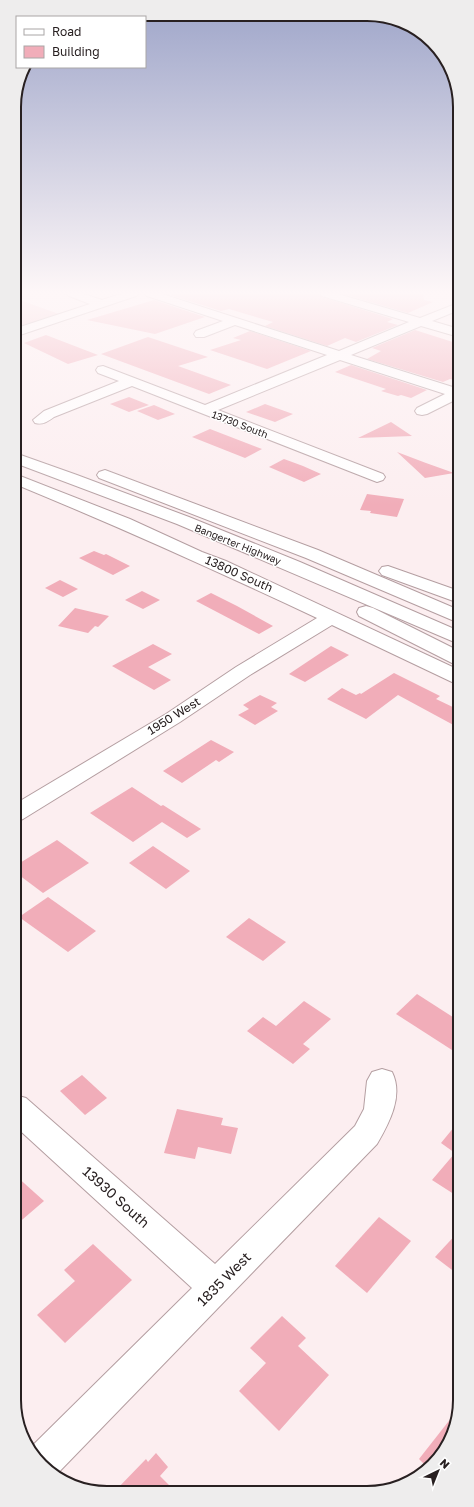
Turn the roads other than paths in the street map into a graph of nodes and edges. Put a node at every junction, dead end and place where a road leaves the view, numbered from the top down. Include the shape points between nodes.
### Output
1 (317, 364) edge
2 (368, 364) edge
3 (103, 370) dead end
4 (132, 381) junction
5 (453, 392) edge
6 (453, 396) edge
7 (205, 410) junction
8 (422, 411) dead end
9 (40, 420) dead end
10 (21, 446) edge
11 (21, 460) edge
12 (377, 477) dead end
13 (21, 481) edge
14 (135, 486) junction
15 (164, 514) junction
16 (453, 595) edge
17 (453, 614) edge
18 (332, 618) junction
19 (453, 635) edge
20 (453, 656) edge
21 (453, 675) edge
22 (21, 810) edge
23 (382, 1081) dead end
24 (21, 1112) edge
25 (216, 1287) junction
26 (45, 1460) edge

1 - 7 main road
2 - 5 main road
3 - 4 main road, 13730 South
4 - 7 main road, 13730 South
4 - 9 main road via 49,414
6 - 8 main road
7 - 12 main road, 13730 South
10 - 14 main road, Bangerter Highway
11 - 15 main road, Bangerter Highway
13 - 18 main road, 13800 South via 220,565
14 - 16 main road via 244,520
14 - 17 main road, Bangerter Highway via 312,554
15 - 19 main road, Bangerter Highway via 310,573
15 - 20 main road via 251,554
18 - 21 main road, 13800 South
18 - 22 main road, 1950 West
23 - 25 main road, 1835 West via 382,1100 377,1118 366,1135
24 - 25 main road, 13930 South
25 - 26 main road, 1835 West

